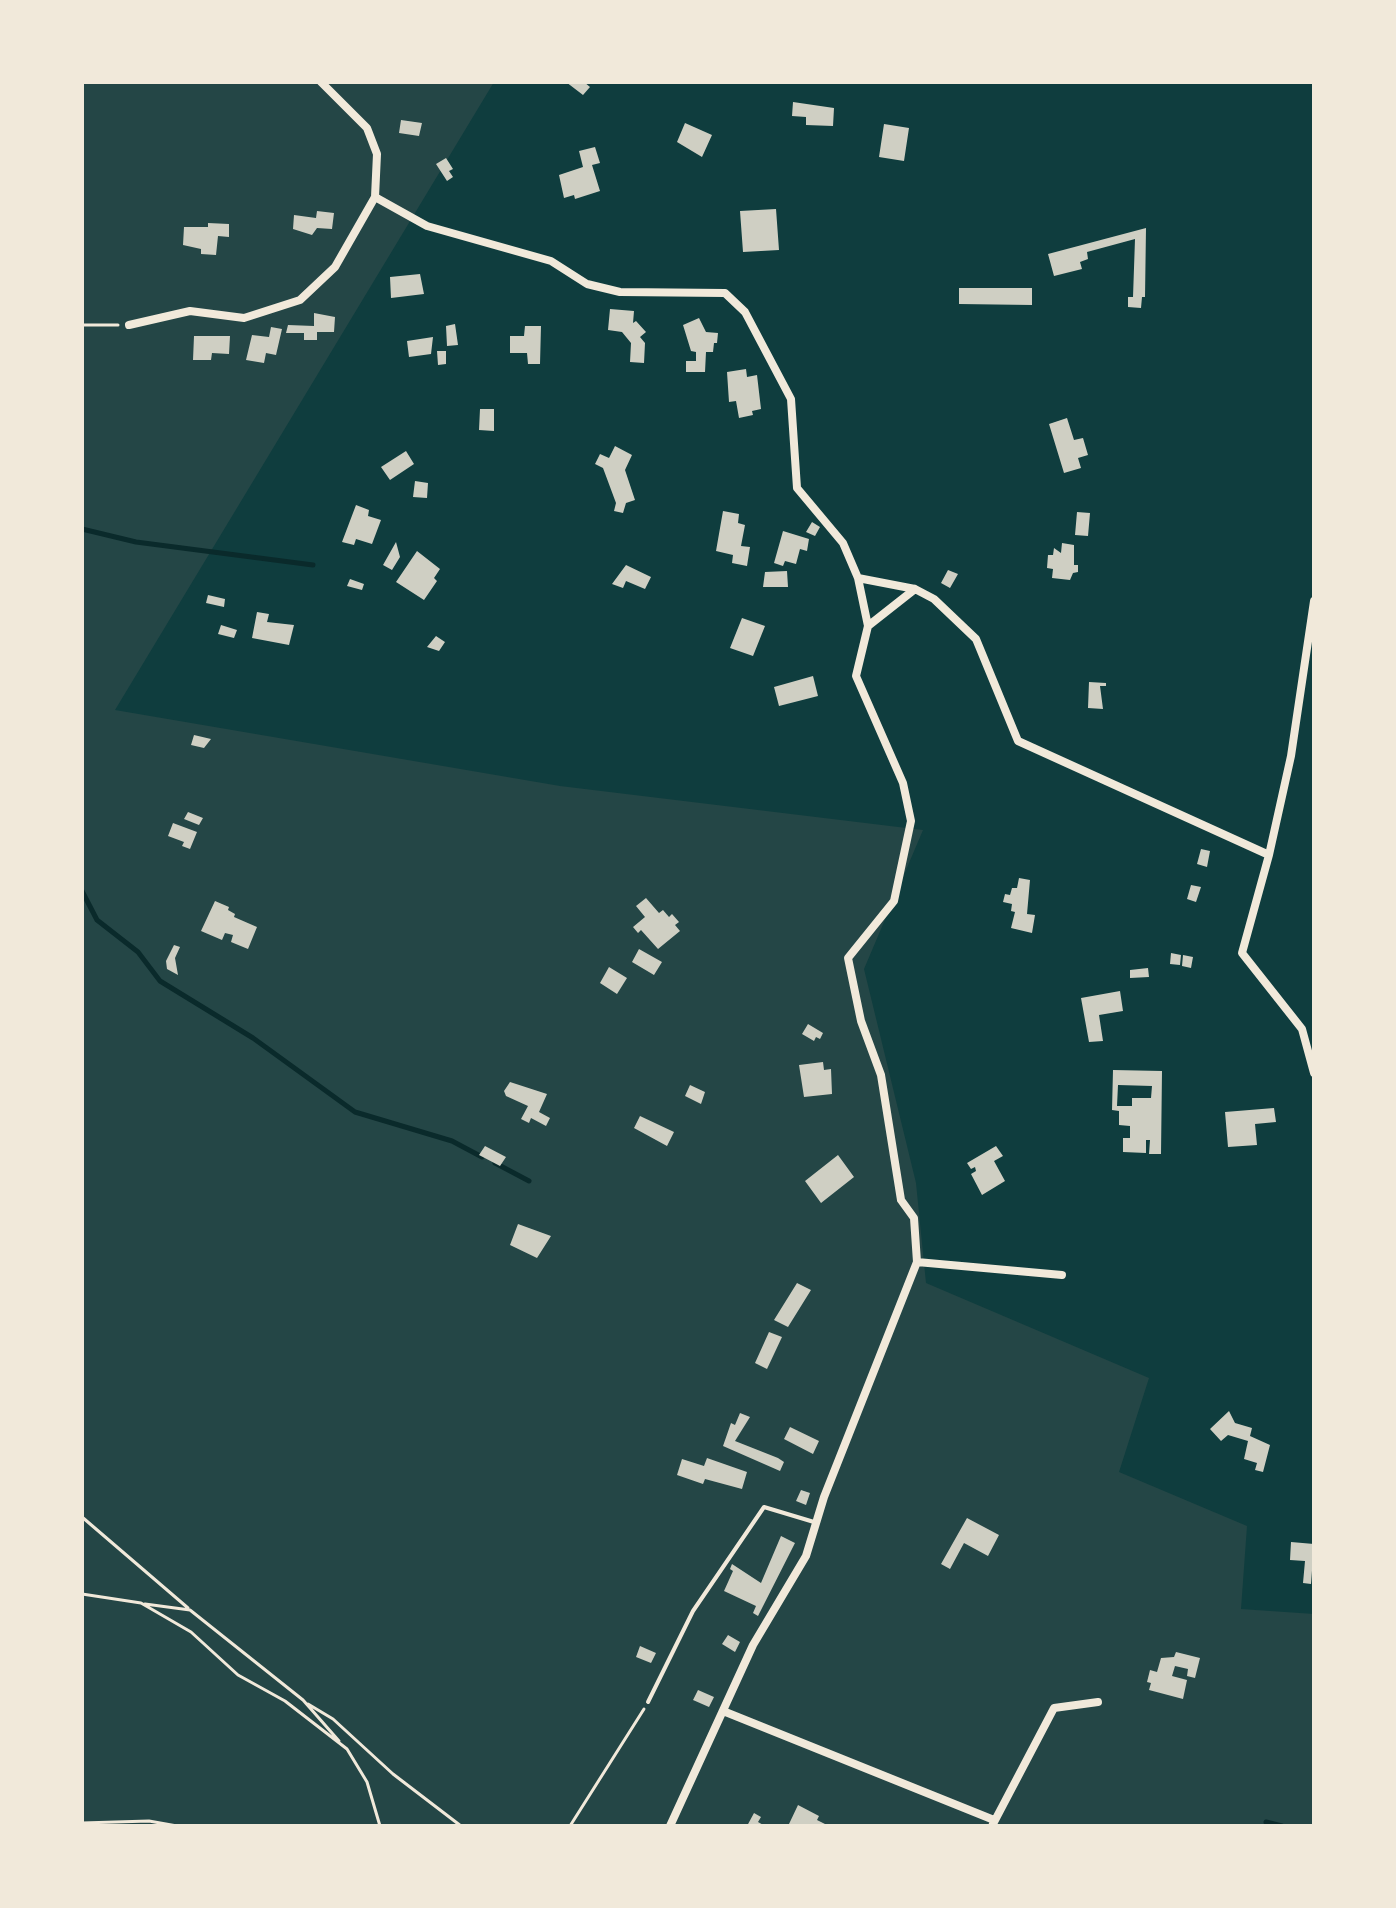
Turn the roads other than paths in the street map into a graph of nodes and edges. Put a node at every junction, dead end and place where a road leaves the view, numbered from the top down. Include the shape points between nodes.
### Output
1 (321, 82) edge
2 (375, 197) junction
3 (129, 325) road end
4 (858, 578) junction
5 (915, 589) junction
6 (1314, 601) edge
7 (868, 626) junction
8 (1269, 855) junction
9 (1314, 1073) edge
10 (917, 1262) junction
11 (1062, 1275) dead end
12 (816, 1522) junction
13 (648, 1702) road end
14 (1098, 1702) dead end
15 (723, 1711) junction
16 (993, 1823) edge
17 (670, 1826) edge

1 - 2 street via 367,128 377,154
2 - 3 street via 335,267 300,300 244,318 190,311
2 - 4 street via 427,226 551,261 587,284 620,292 725,293 745,312 791,399 797,488 843,543
4 - 5 street
4 - 7 street
5 - 7 street
5 - 8 street via 934,599 976,639 1018,741
6 - 8 street via 1291,756
7 - 10 street via 856,676 903,783 911,821 894,901 848,958 861,1021 881,1075 901,1200 914,1218
8 - 9 street via 1242,953 1302,1029
10 - 11 street
10 - 12 street
12 - 13 lane via 764,1507 693,1611
12 - 15 street via 806,1556 753,1645
14 - 16 street via 1054,1708
15 - 16 street
15 - 17 street

